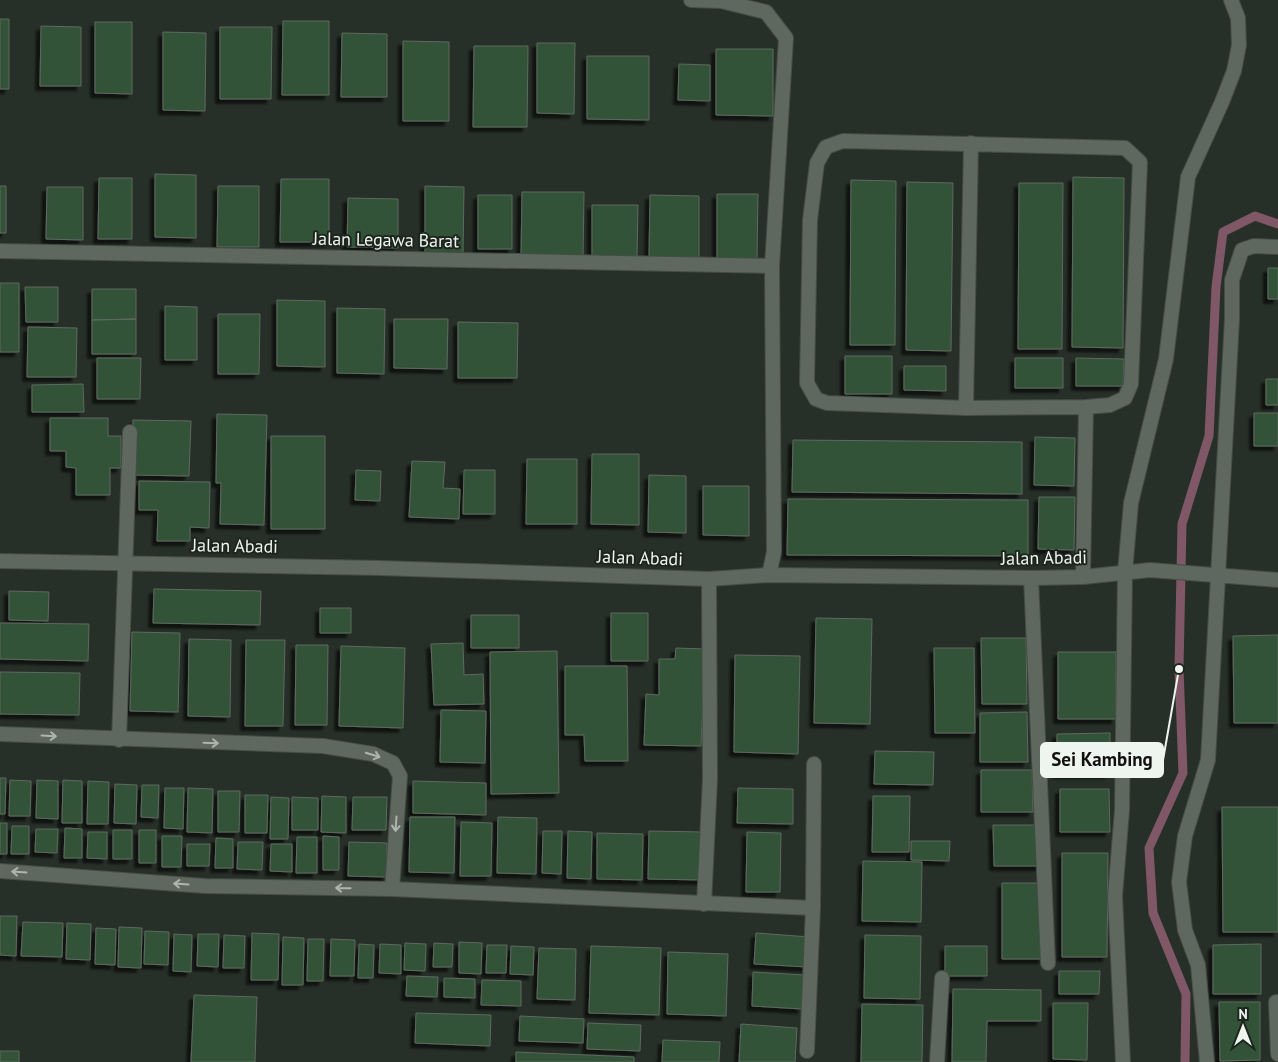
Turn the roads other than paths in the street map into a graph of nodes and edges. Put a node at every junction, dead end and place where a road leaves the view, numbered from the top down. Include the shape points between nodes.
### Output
1 (691, 0) edge
2 (1232, 0) edge
3 (971, 143) junction
4 (1278, 247) edge
5 (0, 251) edge
6 (772, 266) junction
7 (1086, 407) junction
8 (966, 408) junction
9 (130, 432) dead end
10 (0, 561) edge
11 (126, 562) junction
12 (1125, 572) junction
13 (1218, 574) junction
14 (769, 575) junction
15 (1084, 577) junction
16 (1032, 578) junction
17 (709, 579) junction
18 (1278, 580) edge
19 (0, 734) edge
20 (119, 740) junction
21 (814, 764) dead end
22 (0, 871) edge
23 (392, 889) junction
24 (704, 904) junction
25 (812, 908) junction
26 (1048, 963) dead end
27 (942, 978) dead end
28 (1276, 1002) dead end
29 (807, 1051) dead end
30 (1278, 1054) edge
31 (937, 1062) edge
32 (1123, 1062) edge
33 (1207, 1062) edge

1 - 6 street via 721,1 766,12 786,38
2 - 12 street via 1238,18 1239,45 1234,71 1188,177 1166,360 1131,503
3 - 7 street via 1125,148 1140,162 1131,384 1125,398
3 - 8 street
3 - 8 street via 843,141 826,147 817,163 810,220 807,354 807,383 812,394 822,401
4 - 13 street via 1254,246 1242,250 1232,280
5 - 6 street, Jalan Legawa Barat
6 - 14 street via 774,552
7 - 8 street
7 - 15 street
9 - 11 street
10 - 11 street, Jalan Abadi
11 - 17 street, Jalan Abadi
11 - 20 street
12 - 13 street, Jalan Abadi via 1150,570
12 - 15 street, Jalan Abadi
12 - 32 street via 1122,810 1115,896
13 - 18 street, Jalan Abadi
13 - 33 street via 1208,760 1185,836 1179,882 1185,930 1198,965
14 - 16 street, Jalan Abadi
14 - 17 street, Jalan Abadi
15 - 16 street, Jalan Abadi
16 - 26 street
17 - 24 street via 710,778
19 -> 20 street
20 -> 23 street via 323,746 373,754 393,763 400,776
21 - 25 street
23 -> 22 street via 204,886
23 - 24 street
24 - 25 street
25 - 29 street
27 - 31 street
28 - 30 street

